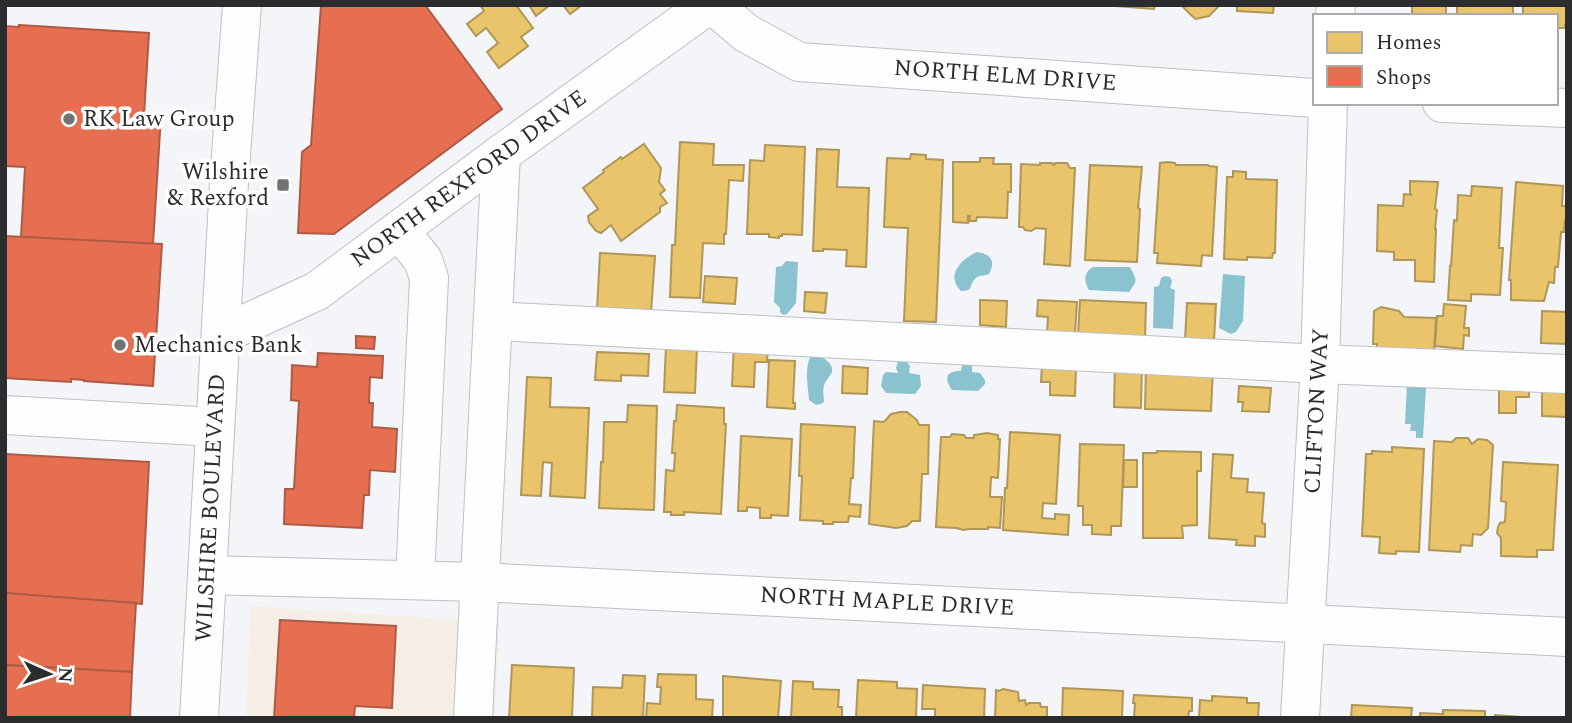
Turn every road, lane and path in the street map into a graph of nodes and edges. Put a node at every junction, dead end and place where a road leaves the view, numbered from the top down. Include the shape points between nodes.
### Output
1 (242, 5) edge
2 (708, 5) edge
3 (713, 5) edge
4 (1313, 98) edge
5 (1328, 105) edge
6 (1492, 105) edge
7 (1567, 108) edge
8 (501, 154) junction
9 (399, 230) junction
10 (493, 321) junction
11 (221, 335) junction
12 (1320, 364) junction
13 (1567, 374) edge
14 (5, 415) edge
15 (215, 427) junction
16 (208, 575) junction
17 (415, 580) junction
18 (480, 582) junction
19 (1305, 623) junction
20 (1567, 637) edge
21 (199, 718) edge
22 (473, 718) edge
23 (1300, 718) edge

1 - 11 street, WILSHIRE BOULEVARD
2 - 8 street, NORTH REXFORD DRIVE
3 - 4 street, NORTH ELM DRIVE via 746,33 799,62
5 - 12 street, CLIFTON WAY
6 - 7 street
8 - 9 street, NORTH REXFORD DRIVE
8 - 10 street
9 - 11 street, NORTH REXFORD DRIVE via 317,291
9 - 17 street via 423,260 429,278
10 - 12 street
10 - 18 street
11 - 15 street, WILSHIRE BOULEVARD
12 - 13 street
12 - 19 street, CLIFTON WAY
14 - 15 street
15 - 16 street, WILSHIRE BOULEVARD
16 - 17 street, NORTH MAPLE DRIVE
16 - 21 street, WILSHIRE BOULEVARD
17 - 18 street, NORTH MAPLE DRIVE
18 - 19 street, NORTH MAPLE DRIVE
18 - 22 street
19 - 20 street, NORTH MAPLE DRIVE
19 - 23 street, CLIFTON WAY

